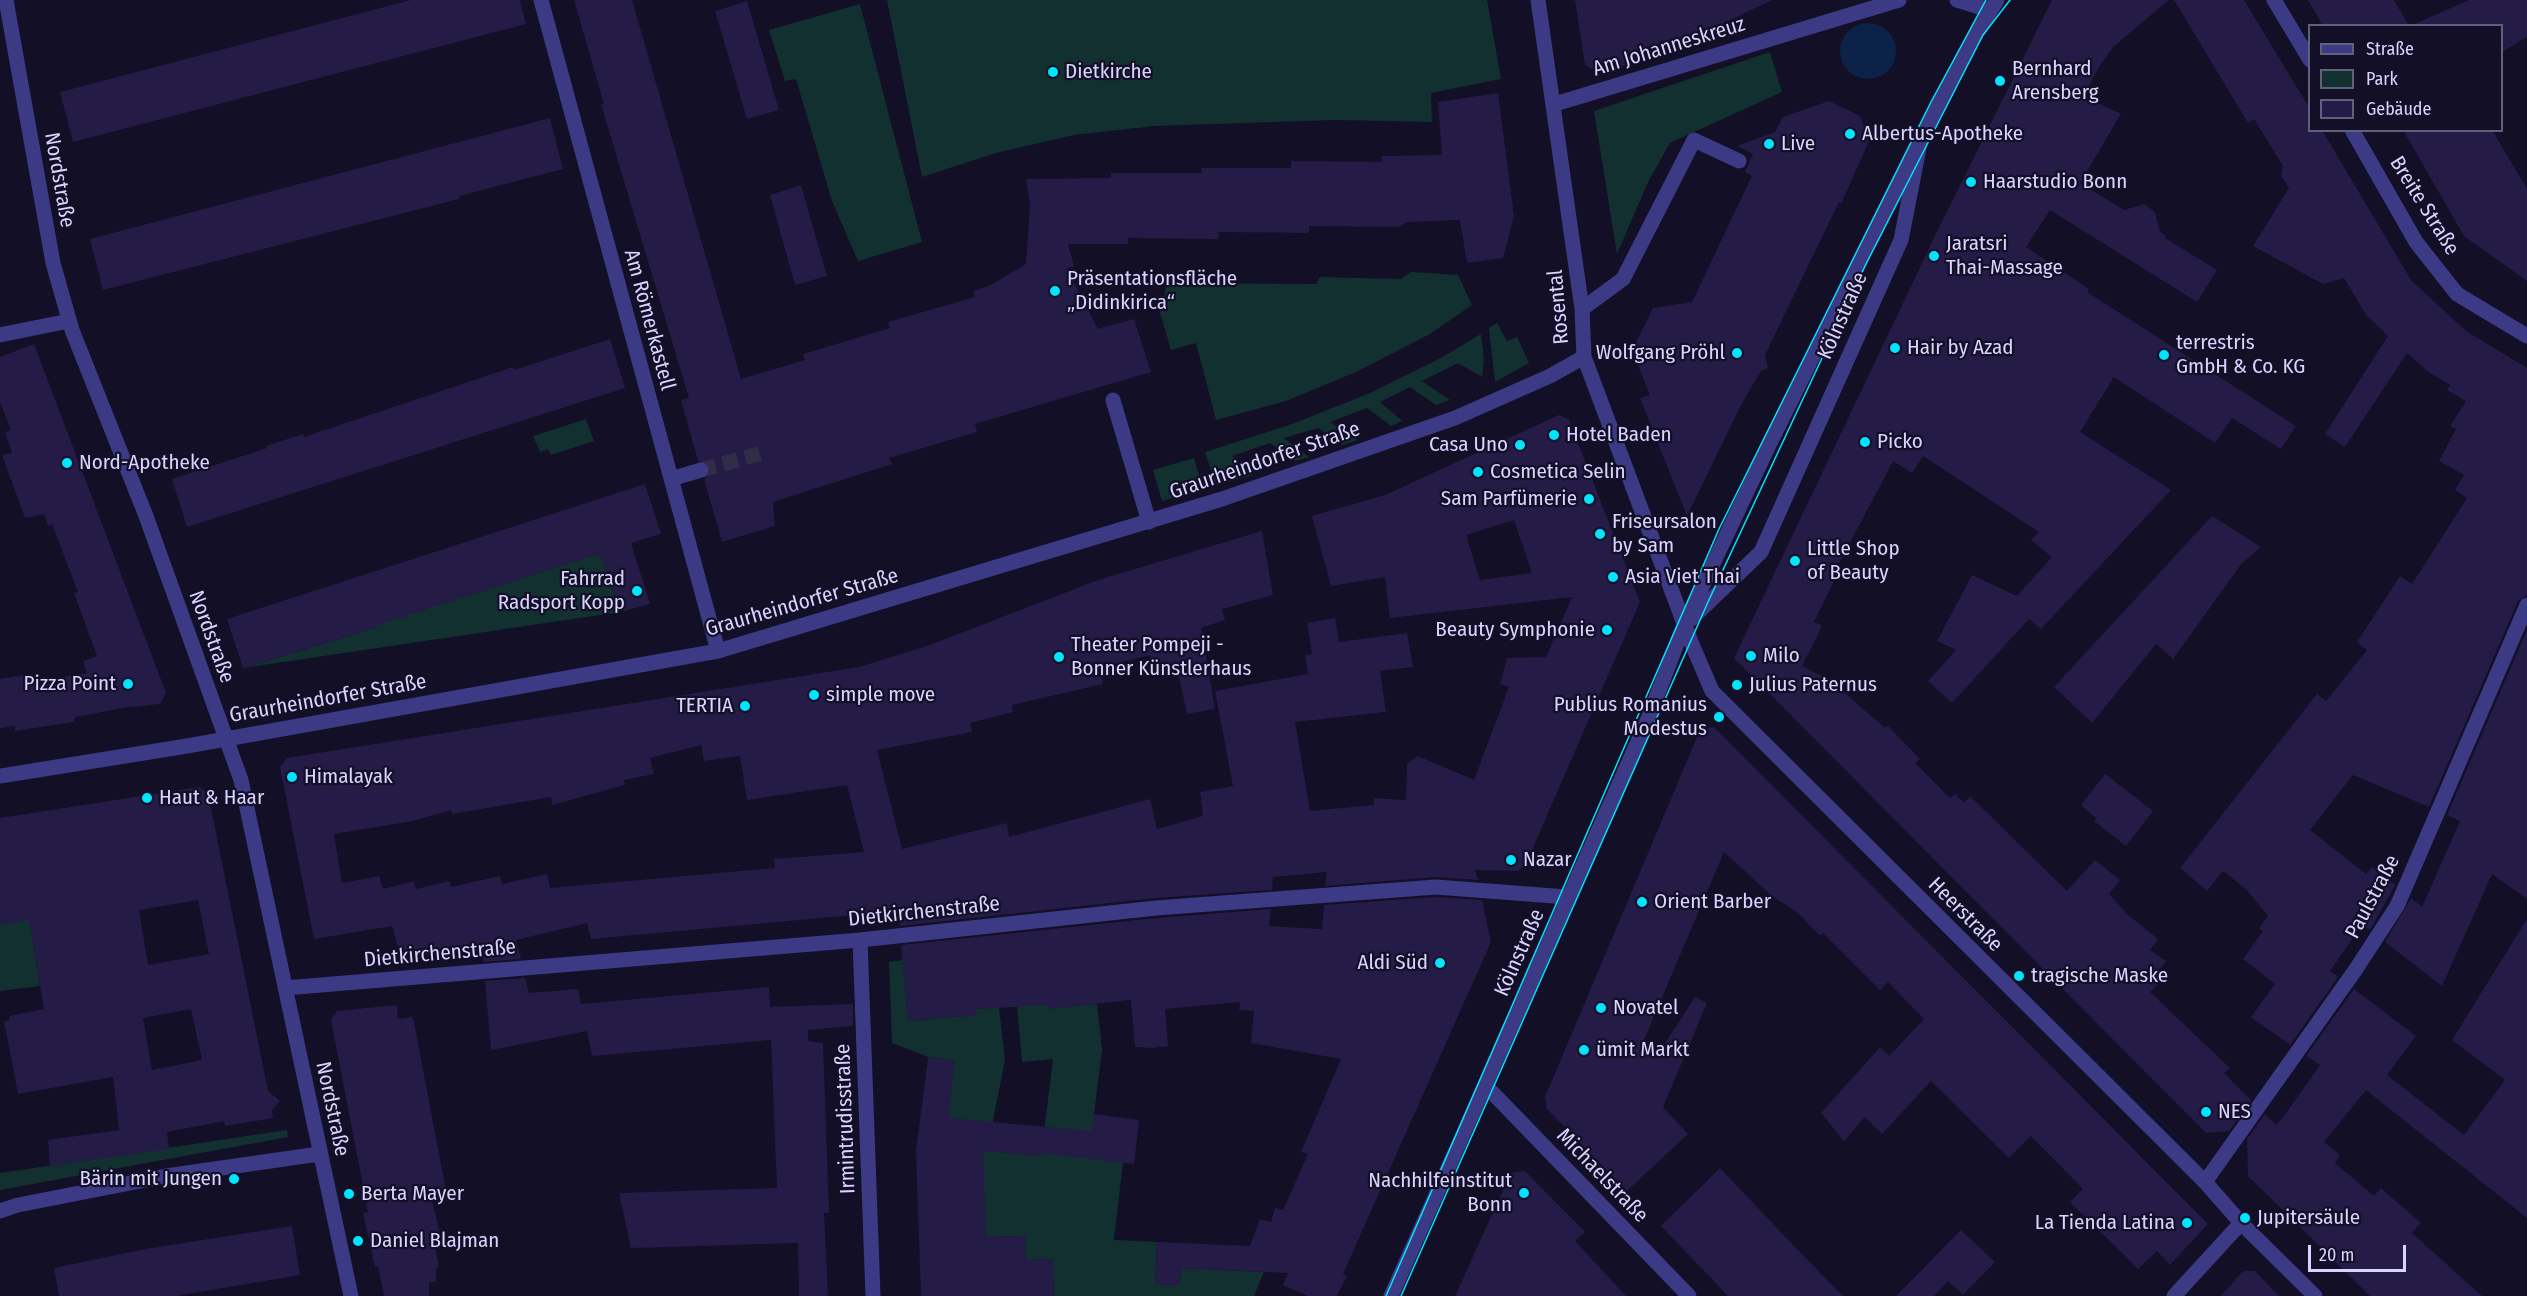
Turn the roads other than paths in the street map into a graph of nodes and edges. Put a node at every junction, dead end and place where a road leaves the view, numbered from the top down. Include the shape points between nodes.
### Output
1 (6, 0) edge
2 (542, 0) edge
3 (1538, 0) edge
4 (1899, 0) edge
5 (1957, 0) edge
6 (2274, 0) edge
7 (1993, 5) edge
8 (2308, 57) edge
9 (1555, 104) junction
10 (2353, 132) edge
11 (1921, 138) junction
12 (1739, 161) dead end
13 (1582, 309) junction
14 (69, 321) junction
15 (0, 335) edge
16 (2527, 336) edge
17 (1584, 357) junction
18 (1113, 400) dead end
19 (701, 470) tunnel mouth
20 (670, 479) junction
21 (1149, 522) junction
22 (2527, 604) edge
23 (1684, 625) junction
24 (718, 651) junction
25 (226, 738) junction
26 (0, 776) edge
27 (1567, 897) junction
28 (860, 940) junction
29 (285, 988) junction
30 (1485, 1085) junction
31 (320, 1154) junction
32 (2205, 1182) junction
33 (0, 1211) edge
34 (2241, 1223) junction
35 (351, 1296) edge
36 (873, 1296) edge
37 (1391, 1296) edge
38 (1689, 1296) edge
39 (2174, 1296) edge
40 (2314, 1296) edge

1 - 14 street, Nordstraße via 52,263
2 - 20 street, Am Römerkastell
3 - 9 street, Rosental
4 - 9 street, Am Johanneskreuz
5 - 7 street
6 - 8 street
7 - 11 street, Kölnstraße
9 - 13 street, Rosental
10 - 16 street, Breite Straße via 2416,242 2457,294
11 - 23 street
11 - 23 street, Kölnstraße via 1901,240 1761,552
12 - 13 street via 1694,140 1623,279
13 - 17 street, Rosental
14 - 15 street
14 - 25 street, Nordstraße via 146,516
17 - 21 street, Graurheindorfer Straße via 1455,418
17 - 23 street, Rosental
18 - 21 street
19 - 20 street
20 - 24 street, Am Römerkastell
21 - 24 street, Graurheindorfer Straße
22 - 32 street, Paulstraße via 2397,906
23 - 27 street, Kölnstraße via 1650,712
23 - 32 street, Heerstraße via 1712,691
24 - 25 street, Graurheindorfer Straße
25 - 26 street, Graurheindorfer Straße
25 - 29 street, Nordstraße via 241,780
27 - 28 street, Dietkirchenstraße via 1436,887 1156,908
27 - 30 street, Kölnstraße
28 - 29 street, Dietkirchenstraße
28 - 36 street, Irmintrudisstraße
29 - 31 street, Nordstraße
30 - 37 street, Kölnstraße
30 - 38 street, Michaelstraße
31 - 33 street via 166,1176
31 - 35 street, Nordstraße
32 - 34 street, Heerstraße
34 - 39 street
34 - 40 street, Heerstraße

